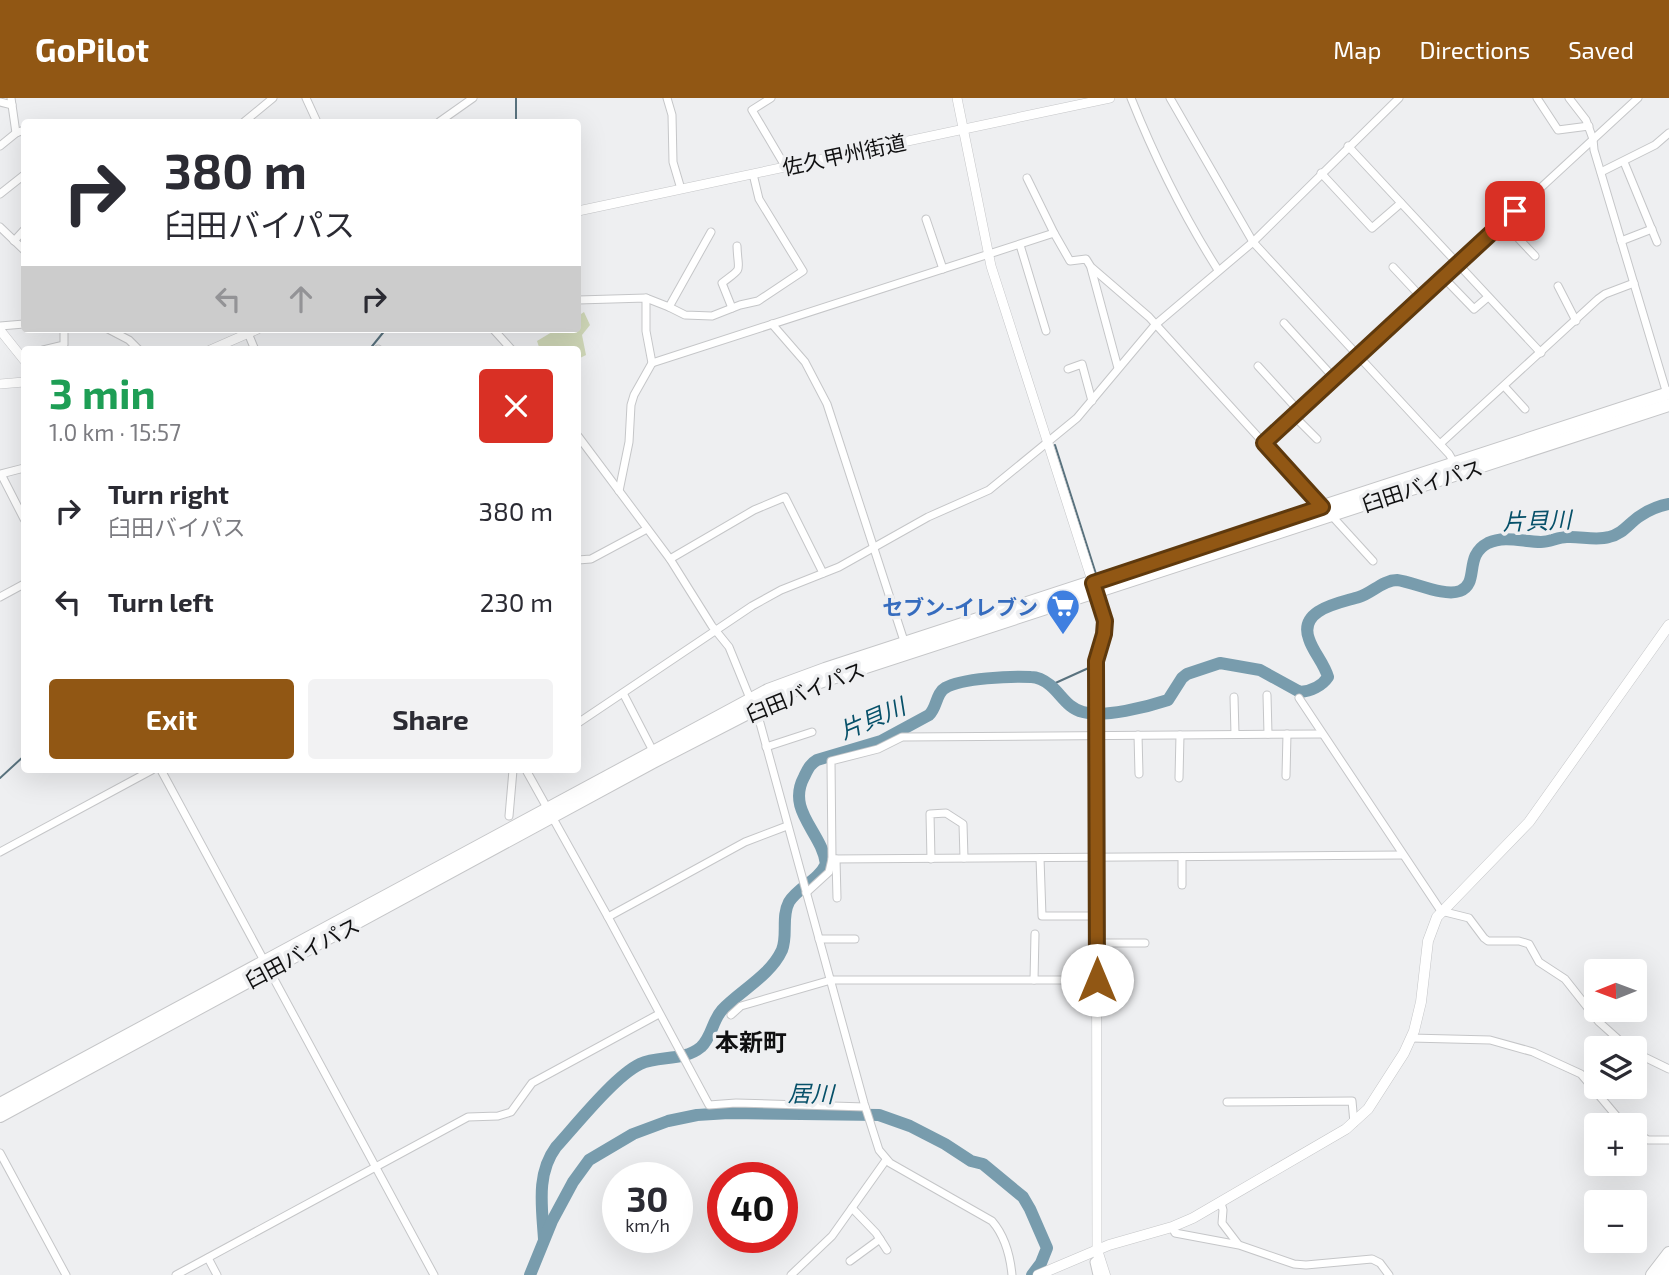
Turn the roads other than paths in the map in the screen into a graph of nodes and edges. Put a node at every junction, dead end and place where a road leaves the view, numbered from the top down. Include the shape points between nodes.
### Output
1 (273, 98) edge
2 (306, 98) edge
3 (473, 98) edge
4 (667, 98) edge
5 (771, 98) edge
6 (957, 98) edge
7 (1110, 98) edge
8 (1130, 98) edge
9 (1170, 98) edge
10 (1399, 98) edge
11 (1537, 98) edge
12 (1569, 98) edge
13 (1638, 98) edge
14 (0, 102) edge
15 (12, 102) edge
16 (248, 119) edge
17 (316, 119) edge
18 (443, 119) edge
19 (1589, 126) junction
20 (963, 128) junction
21 (21, 131) edge
22 (16, 133) junction
23 (1669, 133) edge
24 (1593, 139) junction
25 (0, 146) edge
26 (1348, 146) junction
27 (1623, 162) junction
28 (785, 166) junction
29 (1601, 172) junction
30 (753, 173) junction
31 (1321, 173) junction
32 (21, 176) edge
33 (1027, 178) dead end
34 (681, 189) junction
35 (0, 194) edge
36 (1401, 203) junction
37 (581, 210) edge
38 (926, 219) dead end
39 (1503, 222) junction
40 (0, 227) edge
41 (1652, 229) junction
42 (711, 232) dead end
43 (21, 233) edge
44 (1054, 233) junction
45 (14, 241) junction
46 (1621, 241) junction
47 (1253, 242) junction
48 (1657, 242) dead end
49 (1020, 245) junction
50 (21, 247) edge
51 (737, 247) dead end
52 (988, 254) junction
53 (1535, 256) dead end
54 (1457, 264) junction
55 (1091, 267) junction
56 (1393, 267) dead end
57 (943, 269) junction
58 (1218, 270) junction
59 (1443, 277) junction
60 (1634, 283) junction
61 (1558, 286) dead end
62 (1421, 297) junction
63 (1488, 297) junction
64 (646, 298) junction
65 (581, 300) edge
66 (669, 307) junction
67 (732, 308) junction
68 (1576, 321) junction
69 (1284, 323) dead end
70 (21, 324) edge
71 (772, 324) junction
72 (1155, 325) junction
73 (0, 328) edge
74 (1046, 331) dead end
75 (116, 333) edge
76 (248, 333) joint
77 (135, 346) edge
78 (218, 346) edge
79 (254, 346) edge
80 (1541, 353) junction
81 (21, 354) edge
82 (1358, 355) junction
83 (652, 363) junction
84 (1258, 366) dead end
85 (1068, 369) dead end
86 (1118, 369) junction
87 (1665, 374) edge
88 (1334, 377) junction
89 (21, 382) edge
90 (0, 384) edge
91 (1504, 386) junction
92 (1668, 398) edge
93 (1092, 401) junction
94 (1525, 409) dead end
95 (1296, 413) junction
96 (1317, 439) dead end
97 (581, 440) edge
98 (1048, 442) junction
99 (1264, 443) junction
100 (1440, 444) junction
101 (1455, 464) junction
102 (21, 469) edge
103 (0, 474) edge
104 (618, 491) junction
105 (1326, 511) junction
106 (21, 514) edge
107 (647, 529) junction
108 (874, 547) junction
109 (670, 559) junction
110 (581, 560) edge
111 (1373, 561) dead end
112 (822, 573) junction
113 (21, 586) edge
114 (1094, 587) junction
115 (0, 597) edge
116 (1669, 625) edge
117 (717, 632) junction
118 (905, 644) junction
119 (624, 693) junction
120 (1267, 695) dead end
121 (1234, 697) dead end
122 (1298, 698) dead end
123 (753, 704) junction
124 (581, 721) edge
125 (812, 733) dead end
126 (1235, 734) junction
127 (1268, 734) junction
128 (1287, 734) junction
129 (1321, 734) junction
130 (1096, 735) junction
131 (1138, 735) junction
132 (1180, 735) junction
133 (766, 747) junction
134 (653, 751) junction
135 (146, 773) edge
136 (163, 773) edge
137 (513, 773) edge
138 (528, 773) edge
139 (1139, 774) dead end
140 (1286, 776) dead end
141 (1179, 778) dead end
142 (549, 812) junction
143 (509, 816) dead end
144 (787, 826) junction
145 (0, 852) edge
146 (1402, 855) junction
147 (1096, 857) junction
148 (1182, 857) junction
149 (964, 858) junction
150 (1040, 858) junction
151 (834, 859) junction
152 (931, 859) junction
153 (1182, 885) dead end
154 (806, 892) junction
155 (837, 898) dead end
156 (1441, 911) junction
157 (1096, 916) junction
158 (608, 917) junction
159 (1035, 934) dead end
160 (819, 939) junction
161 (855, 939) dead end
162 (1096, 943) junction
163 (1145, 943) dead end
164 (267, 965) junction
165 (831, 979) junction
166 (1034, 980) junction
167 (1097, 980) junction
168 (659, 1014) junction
169 (731, 1015) dead end
170 (1615, 1036) edge
171 (1411, 1038) junction
172 (1647, 1058) edge
173 (1669, 1069) edge
174 (1227, 1102) dead end
175 (0, 1104) edge
176 (867, 1112) junction
177 (1614, 1113) edge
178 (0, 1116) edge
179 (1354, 1123) junction
180 (1647, 1139) edge
181 (1669, 1140) edge
182 (0, 1153) edge
183 (886, 1160) junction
184 (376, 1167) junction
185 (1221, 1203) junction
186 (852, 1208) junction
187 (1172, 1227) junction
188 (880, 1239) junction
189 (1238, 1245) junction
190 (887, 1250) dead end
191 (1669, 1252) edge
192 (1097, 1254) junction
193 (208, 1258) junction
194 (850, 1261) dead end
195 (1669, 1267) edge
196 (66, 1275) edge
197 (176, 1275) edge
198 (217, 1275) edge
199 (434, 1275) edge
200 (791, 1275) edge
201 (1012, 1275) edge
202 (1038, 1275) edge
203 (1097, 1275) edge
204 (1105, 1275) edge
205 (1389, 1275) edge
206 (1652, 1275) edge
207 (1663, 1275) edge

1 - 16 street
2 - 17 street
3 - 18 street
4 - 34 street via 673,162
5 - 28 street via 752,110
6 - 20 street
7 - 20 street, 佐久甲州街道
8 - 58 street via 1158,163
9 - 47 street
10 - 26 street
11 - 19 street via 1559,130
12 - 19 street
13 - 24 street
14 - 15 street
15 - 22 street
19 - 24 street
20 - 28 street, 佐久甲州街道
20 - 52 street
21 - 22 street
22 - 25 street
23 - 27 street
24 - 29 street
24 - 39 street
26 - 31 street
26 - 36 street
27 - 29 street
27 - 41 street
28 - 30 street, 佐久甲州街道
29 - 46 street
30 - 34 street, 佐久甲州街道
30 - 67 street via 759,199 803,271 758,301
31 - 36 street via 1372,228
31 - 47 street
32 - 35 street
33 - 44 street
34 - 37 street, 佐久甲州街道
36 - 54 street
38 - 57 street
39 - 53 street
39 - 54 street
40 - 45 street
41 - 46 street
41 - 48 street
42 - 66 street
43 - 45 street
44 - 49 street
44 - 55 street via 1066,258 1086,259
45 - 50 street
46 - 60 street
47 - 58 street
47 - 82 street
49 - 52 street
49 - 74 street
51 - 67 street via 739,268 722,283
52 - 57 street
52 - 98 street
54 - 59 street
54 - 63 street
55 - 72 street
55 - 86 street
56 - 62 street
57 - 71 street
58 - 72 street
59 - 62 street
59 - 63 street via 1474,309
60 - 68 street via 1605,294
60 - 87 street
61 - 68 street
62 - 82 street
63 - 80 street
64 - 65 street
64 - 66 street
64 - 83 street
66 - 67 street via 685,315 706,317
68 - 80 street
69 - 88 street
70 - 73 street
71 - 83 street
71 - 108 street via 805,362 820,389
72 - 86 street
72 - 99 street
73 - 81 street
75 - 77 street
76 - 78 street
76 - 79 street
80 - 91 street
82 - 88 street
82 - 100 street
83 - 104 street via 631,405 629,442
84 - 95 street
85 - 93 street via 1082,364
86 - 93 street
87 - 92 street
88 - 95 street
89 - 90 street
91 - 94 street
91 - 100 street
92 - 101 highway, 臼田バイパス
92 - 105 highway, 臼田バイパス
93 - 98 street
95 - 96 street
95 - 99 street
97 - 104 street
98 - 108 street via 989,490
98 - 114 street
99 - 105 street
100 - 101 street
101 - 105 highway, 臼田バイパス
102 - 103 street
103 - 106 street
104 - 107 street
105 - 111 street
105 - 114 highway, 臼田バイパス
107 - 109 street
107 - 110 street via 591,559
108 - 112 street
108 - 118 street
109 - 112 street via 754,509 785,497
109 - 117 street
112 - 117 street via 781,590
113 - 115 street
114 - 118 highway, 臼田バイパス
114 - 123 highway, 臼田バイパス
114 - 130 street via 1105,621 1096,661
116 - 156 main road via 1529,822
117 - 119 street
117 - 123 street via 729,646
118 - 123 highway, 臼田バイパス via 786,682
119 - 124 street
119 - 134 street
120 - 127 street
121 - 126 street
122 - 129 street
123 - 133 street
123 - 134 highway, 臼田バイパス
123 - 142 highway, 臼田バイパス
125 - 133 street
126 - 127 street
126 - 132 street
127 - 128 street
128 - 129 street
128 - 140 street
129 - 146 street
130 - 131 street
130 - 147 street
130 - 151 street via 902,737 878,749 831,761
131 - 132 street
131 - 139 street
132 - 141 street
133 - 144 street
134 - 142 highway, 臼田バイパス
135 - 145 street
136 - 164 street
137 - 143 street
138 - 142 street
142 - 158 street
142 - 164 highway, 臼田バイパス
144 - 154 street
144 - 158 street via 745,842
146 - 148 street
146 - 156 street
147 - 148 street
147 - 150 street
147 - 157 street
148 - 153 street
149 - 150 street
149 - 152 street
149 - 152 street via 963,824 946,813 930,814
150 - 157 street via 1042,916
151 - 152 street
151 - 154 street via 829,872
151 - 155 street
154 - 160 street
156 - 170 street via 1469,918 1488,941 1529,944 1539,962 1565,979
156 - 171 main road via 1430,931 1421,1002
157 - 162 street
158 - 168 street
159 - 166 street
160 - 161 street
160 - 165 street
162 - 163 street
162 - 167 street
164 - 175 highway, 臼田バイパス
164 - 178 highway, 臼田バイパス
164 - 184 street
165 - 166 street
165 - 169 street via 741,1006
165 - 176 street
166 - 167 street
167 - 192 street
168 - 176 street via 709,1105
168 - 184 street via 532,1083 511,1112 468,1117
171 - 177 street via 1490,1040 1534,1052 1581,1073
171 - 179 main road via 1380,1093
172 - 173 street
174 - 179 street via 1352,1101
176 - 183 street
179 - 185 main road
180 - 181 street
182 - 196 street
183 - 186 street
183 - 201 street via 992,1221 1007,1247
184 - 193 street
184 - 199 street
185 - 187 main road
185 - 189 street via 1222,1223
186 - 188 street
186 - 200 street via 832,1236
187 - 189 street via 1175,1233
187 - 192 main road via 1126,1239
188 - 190 street
188 - 194 street
189 - 205 street via 1294,1264 1372,1259
191 - 206 highway
192 - 202 main road
192 - 203 street
192 - 204 main road
193 - 197 street
193 - 198 street
195 - 207 highway

